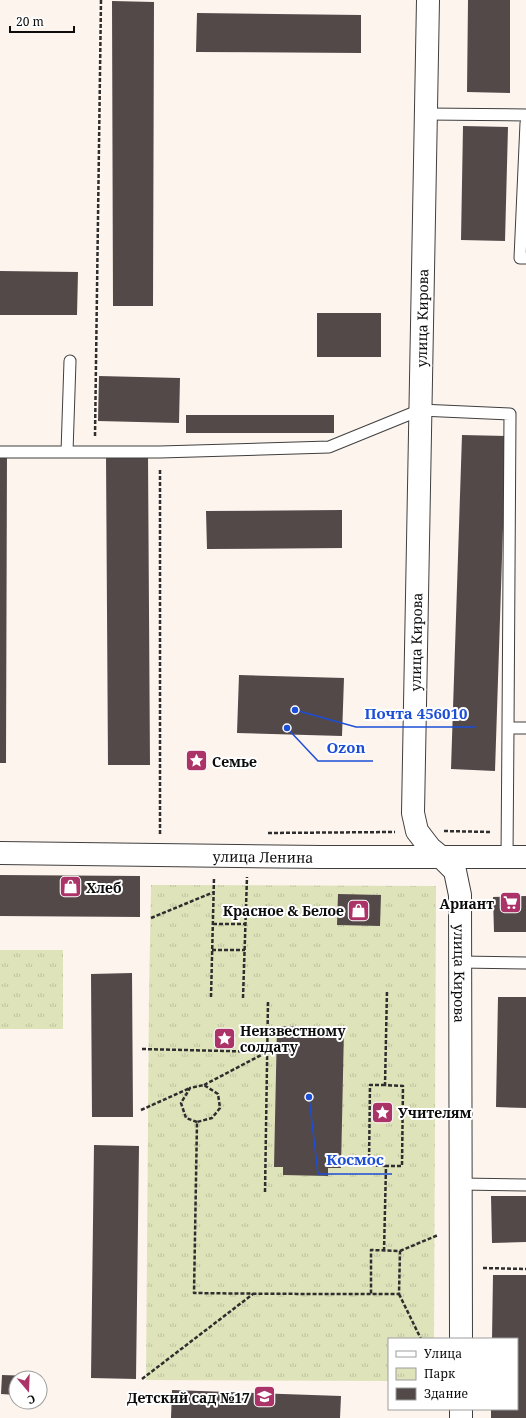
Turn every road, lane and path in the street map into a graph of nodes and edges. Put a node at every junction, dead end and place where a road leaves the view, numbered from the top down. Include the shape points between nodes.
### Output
1 (101, 0) edge
2 (428, 0) edge
3 (426, 114) junction
4 (526, 115) edge
5 (526, 123) edge
6 (526, 258) edge
7 (70, 361) dead end
8 (420, 410) junction
9 (0, 452) edge
10 (67, 452) junction
11 (94, 452) junction
12 (160, 452) junction
13 (508, 728) junction
14 (526, 728) edge
15 (417, 831) junction
16 (495, 832) dead end
17 (160, 834) dead end
18 (0, 853) edge
19 (442, 857) junction
20 (517, 857) edge
21 (247, 870) dead end
22 (214, 877) dead end
23 (214, 892) junction
24 (151, 918) dead end
25 (213, 924) junction
26 (245, 924) junction
27 (212, 950) junction
28 (245, 950) junction
29 (460, 962) junction
30 (526, 963) edge
31 (387, 990) dead end
32 (211, 997) dead end
33 (243, 998) dead end
34 (268, 1001) dead end
35 (142, 1049) dead end
36 (267, 1052) junction
37 (386, 1085) junction
38 (204, 1086) junction
39 (190, 1088) junction
40 (141, 1110) dead end
41 (197, 1122) junction
42 (386, 1166) junction
43 (460, 1184) junction
44 (526, 1185) edge
45 (265, 1192) dead end
46 (438, 1235) dead end
47 (384, 1250) junction
48 (400, 1251) junction
49 (461, 1268) junction
50 (526, 1269) edge
51 (253, 1294) junction
52 (371, 1294) junction
53 (399, 1294) junction
54 (421, 1338) edge
55 (461, 1338) edge
56 (142, 1379) dead end

1 - 11 path
2 - 3 street, улица Кирова
3 - 4 lane
3 - 8 street, улица Кирова
5 - 6 lane via 520,258
7 - 10 lane
8 - 12 lane via 330,447
8 - 13 lane via 510,414
8 - 15 street, улица Кирова via 413,813
9 - 10 lane
10 - 11 lane
11 - 12 lane
12 - 17 path
13 - 14 lane
13 - 20 lane
15 - 16 path
15 - 19 street, улица Кирова via 430,848
18 - 19 street, улица Ленина
19 - 20 street, улица Ленина
19 - 29 street, улица Кирова via 455,872 460,895
21 - 26 path
22 - 23 path
23 - 24 path
23 - 25 path
25 - 26 path
25 - 27 path
26 - 28 path
27 - 28 path
27 - 32 path
28 - 33 path
29 - 30 lane
29 - 43 street, улица Кирова
31 - 37 path
34 - 36 path
35 - 36 path
36 - 38 path
36 - 45 path
37 - 42 path via 402,1086 402,1166
37 - 42 path via 370,1084 369,1166
38 - 39 path
38 - 41 path via 218,1094 220,1108 212,1118
39 - 40 path
39 - 41 path via 181,1103 186,1118
41 - 51 path via 194,1293
42 - 47 path
43 - 44 lane
43 - 49 street, улица Кирова
46 - 48 path
47 - 48 path
47 - 52 path via 371,1250
48 - 53 path
49 - 50 path
49 - 55 street, улица Кирова
51 - 52 path
51 - 56 path
52 - 53 path
53 - 54 path

